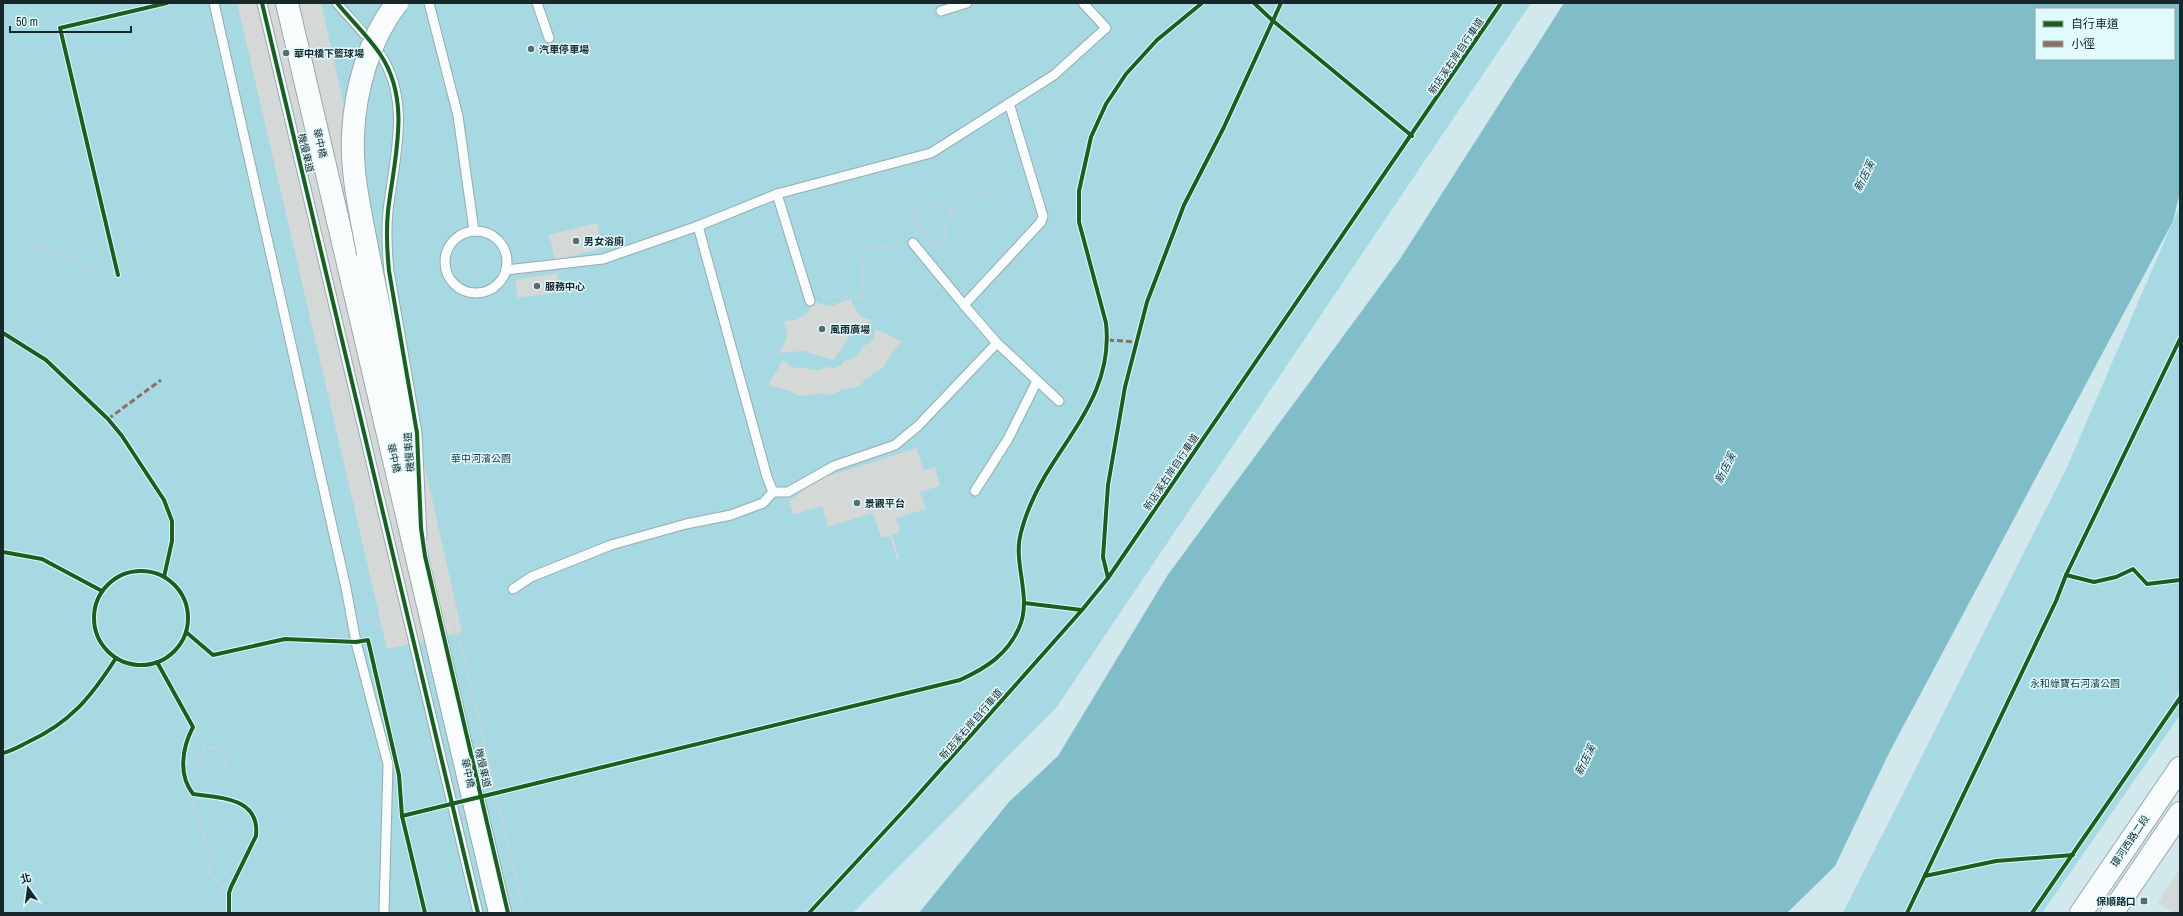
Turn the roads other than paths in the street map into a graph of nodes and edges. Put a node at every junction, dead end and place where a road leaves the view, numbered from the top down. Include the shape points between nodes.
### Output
1 (214, 3) edge
2 (262, 3) edge
3 (275, 3) edge
4 (287, 3) edge
5 (337, 3) edge
6 (397, 3) edge
7 (429, 3) edge
8 (537, 3) edge
9 (967, 3) edge
10 (1083, 3) edge
11 (941, 10) dead end
12 (549, 38) dead end
13 (1009, 103) junction
14 (777, 194) junction
15 (698, 226) junction
16 (474, 231) junction
17 (913, 244) road end
18 (506, 270) junction
19 (810, 301) road end
20 (964, 305) junction
21 (997, 343) junction
22 (1037, 381) junction
23 (1059, 401) dead end
24 (975, 491) dead end
25 (773, 492) junction
26 (409, 522) junction
27 (513, 589) dead end
28 (2180, 768) edge
29 (2180, 813) edge
30 (384, 911) dead end
31 (478, 913) edge
32 (486, 913) edge
33 (500, 913) edge
34 (508, 913) edge
35 (2081, 913) edge
36 (2112, 913) edge

1 - 30 lane via 356,642 388,764
2 - 31 lane, 機慢車道
3 - 32 main road, 華中橋
4 - 26 main road, 華中橋
5 - 34 lane, 機慢車道 via 380,54 395,92 400,126 386,246 417,433 420,528
6 - 26 main road, bridge via 388,14 374,41 364,68 353,135 358,196 402,422 407,463
7 - 16 lane via 458,116
8 - 12 lane
9 - 11 lane
10 - 13 lane via 1106,28 1054,75
13 - 14 lane via 931,153
13 - 20 lane via 1043,216 1041,222
14 - 15 lane
14 - 19 lane
15 - 18 lane via 603,259
15 - 25 lane
16 - 18 lane via 488,234 500,243 505,251
16 - 18 lane via 455,239 448,247 444,267 449,278 465,291 486,291 494,286
17 - 20 lane
20 - 21 lane
21 - 22 lane
21 - 25 lane via 918,426 895,445 834,466 788,492
22 - 23 lane
22 - 24 lane via 1008,440
25 - 27 lane via 763,503 731,515 686,524 611,545 531,577
26 - 33 main road, 華中橋
28 - 35 main road, 環河西路二段
29 - 36 main road

